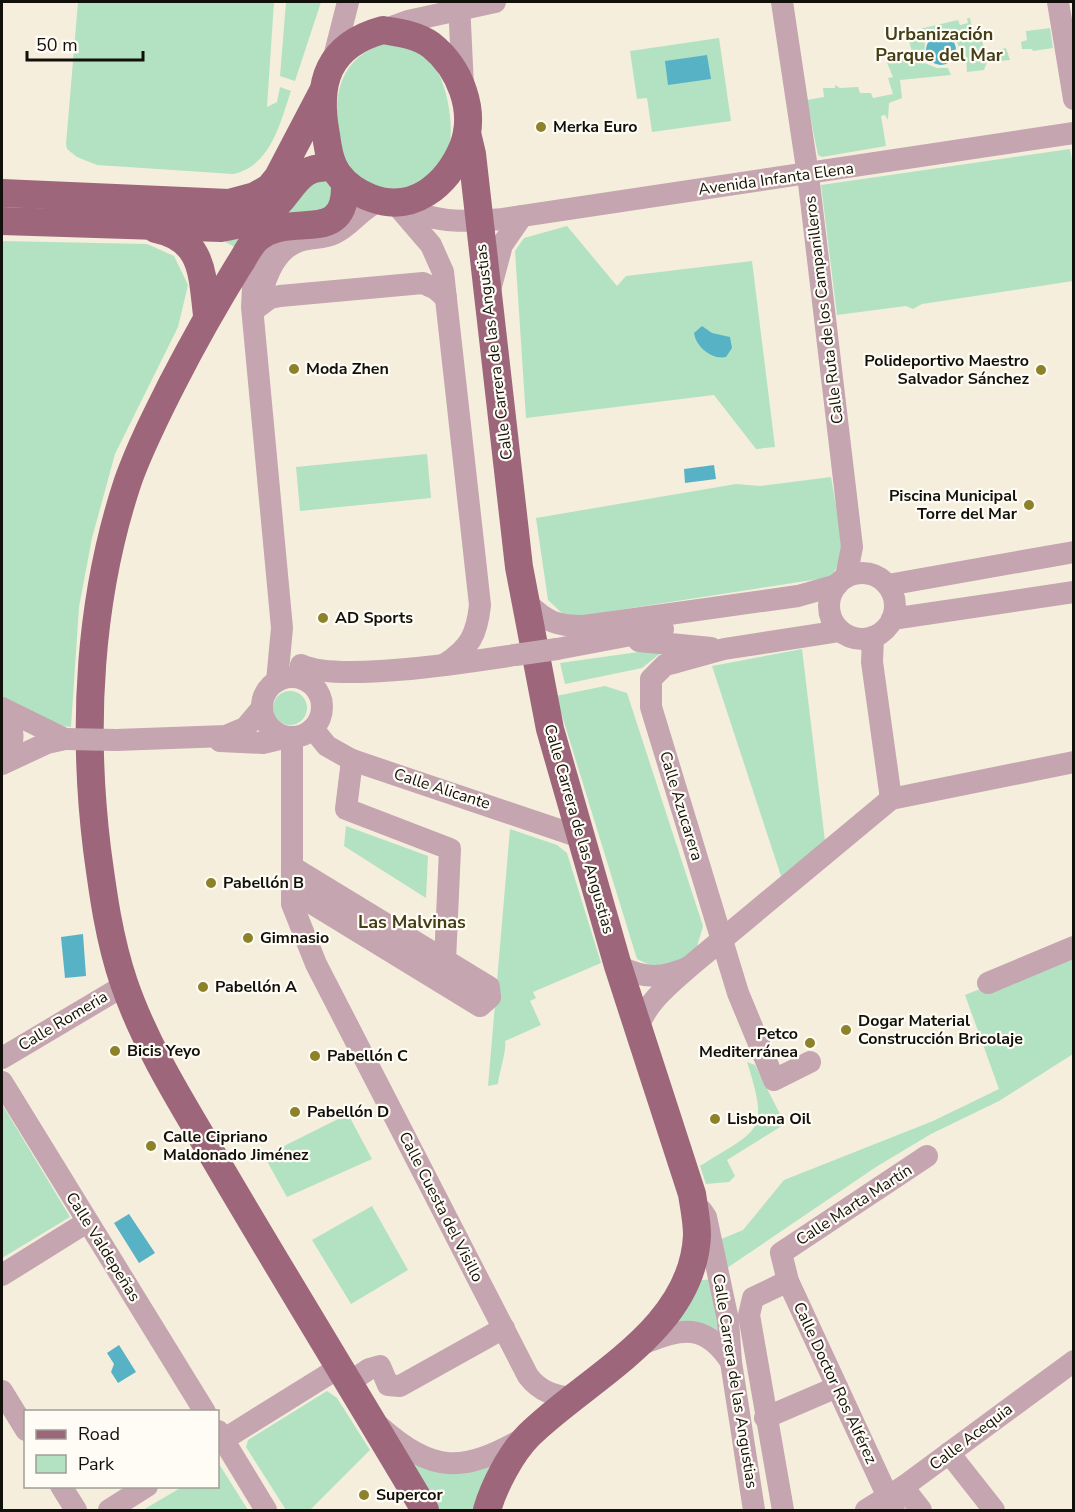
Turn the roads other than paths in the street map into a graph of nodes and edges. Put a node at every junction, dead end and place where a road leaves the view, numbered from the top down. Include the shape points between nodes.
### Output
1 (348, 2) edge
2 (495, 2) edge
3 (782, 2) edge
4 (1058, 2) edge
5 (459, 5) edge
6 (383, 30) junction
7 (333, 61) junction
8 (463, 87) junction
9 (322, 93) junction
10 (1074, 99) edge
11 (467, 133) junction
12 (1074, 133) edge
13 (340, 175) junction
14 (808, 175) junction
15 (2, 193) edge
16 (388, 203) junction
17 (522, 216) junction
18 (2, 221) edge
19 (478, 221) junction
20 (140, 226) junction
21 (274, 230) junction
22 (488, 297) junction
23 (446, 298) junction
24 (207, 315) junction
25 (256, 317) junction
26 (1074, 552) edge
27 (849, 578) junction
28 (888, 585) junction
29 (1074, 592) edge
30 (798, 596) junction
31 (527, 603) junction
32 (892, 619) junction
33 (856, 635) junction
34 (617, 639) junction
35 (724, 650) junction
36 (445, 664) junction
37 (303, 678) junction
38 (262, 708) junction
39 (2, 709) edge
40 (313, 729) junction
41 (290, 737) junction
42 (203, 738) junction
43 (65, 739) junction
44 (352, 760) junction
45 (1074, 762) edge
46 (2, 764) edge
47 (891, 798) junction
48 (580, 837) junction
49 (292, 867) junction
50 (292, 891) junction
51 (722, 942) junction
52 (1074, 947) edge
53 (445, 961) junction
54 (618, 966) junction
55 (688, 967) junction
56 (988, 983) dead end
57 (124, 985) junction
58 (638, 1027) junction
59 (2, 1058) edge
60 (810, 1062) dead end
61 (2, 1082) edge
62 (927, 1156) dead end
63 (692, 1194) junction
64 (87, 1222) junction
65 (781, 1253) joint
66 (2, 1275) edge
67 (788, 1281) junction
68 (504, 1328) junction
69 (638, 1346) junction
70 (1074, 1361) edge
71 (731, 1362) junction
72 (345, 1375) junction
73 (837, 1387) junction
74 (2, 1391) edge
75 (573, 1398) junction
76 (204, 1410) edge
77 (765, 1418) junction
78 (374, 1421) junction
79 (24, 1427) edge
80 (528, 1436) junction
81 (219, 1438) edge
82 (949, 1453) junction
83 (62, 1488) edge
84 (144, 1488) edge
85 (895, 1498) edge
86 (752, 1505) edge
87 (76, 1510) edge
88 (109, 1510) edge
89 (266, 1510) edge
90 (425, 1510) edge
91 (487, 1510) edge
92 (783, 1510) edge
93 (866, 1510) edge
94 (921, 1510) edge
95 (994, 1510) edge

1 - 7 street
2 - 5 street
3 - 14 street, Calle Ruta de los Campanilleros
4 - 10 street
5 - 6 street
5 - 8 street
6 - 7 main road via 352,43
6 - 8 main road via 410,34 429,44 445,59
7 - 9 main road
8 - 11 main road
9 - 13 main road via 323,123
9 - 15 main road via 278,177 269,188 242,201
11 - 16 main road via 458,159 440,184 422,197
11 - 19 main road, Calle Carrera de las Angustias
12 - 14 street, Avenida Infanta Elena
13 - 16 main road
13 - 20 main road via 320,167 306,172 279,204 247,223 221,228
13 - 21 main road via 343,207 334,218 322,224
14 - 17 street, Avenida Infanta Elena
14 - 27 street, Calle Ruta de los Campanilleros via 852,548
16 - 19 street, Avenida Infanta Elena via 441,221
16 - 23 street via 430,245 443,272
16 - 25 street via 370,205 336,233 289,246 269,271
17 - 19 street, Avenida Infanta Elena
17 - 22 street via 502,245
18 - 20 main road
19 - 22 main road, Calle Carrera de las Angustias
20 - 24 main road via 168,232 189,245 201,266
21 - 24 main road via 264,233 251,246
21 - 25 street via 254,267 252,297
22 - 31 main road, Calle Carrera de las Angustias via 519,567
23 - 25 street via 423,283 280,296 270,298
23 - 36 street via 480,605 472,640
24 - 57 main road via 146,435 129,480 111,540 99,604 90,712 92,810 105,909
25 - 37 street via 282,628
26 - 28 street
27 - 28 street via 881,579
27 - 30 street
27 - 33 street via 829,606 834,623
28 - 32 street via 895,608
29 - 32 street
30 - 31 street via 584,627 548,621
30 - 34 street via 736,617
31 - 48 main road, Calle Carrera de las Angustias via 550,729
32 - 33 street via 888,627
33 - 35 street, Calle Azucarera
33 - 47 street via 872,662
34 - 35 street
34 - 36 street, bridge
35 - 51 street, Calle Azucarera via 665,666 651,679 651,707
36 - 37 street
37 - 38 street via 266,693
37 - 40 street via 321,713
38 - 41 street via 272,730
38 - 42 street via 235,734
39 - 43 street
39 - 46 street via 12,729 13,742
40 - 41 street
40 - 44 street, Calle Alicante via 327,746
41 - 42 street via 263,743
41 - 49 street, Calle Cuesta del Visillo
42 - 43 street, bridge
43 - 46 street
44 - 48 street, Calle Alicante
44 - 53 street via 346,810 450,849
45 - 47 street
47 - 51 street
48 - 54 main road, Calle Carrera de las Angustias
49 - 50 street, Calle Cuesta del Visillo
49 - 53 street
50 - 53 street via 480,1006 490,997 489,987
50 - 68 street, Calle Cuesta del Visillo via 292,904 316,964
51 - 55 street
51 - 60 street, Calle Azucarera via 738,993 774,1080
52 - 56 street
54 - 55 street via 651,978 670,976
54 - 58 main road, Calle Carrera de las Angustias
55 - 58 street via 644,1010
57 - 59 street, Calle Romeria
57 - 72 main road via 146,1036 193,1121
58 - 63 main road, Calle Carrera de las Angustias
61 - 64 street, Calle Valdepeñas
62 - 65 street, Calle Marta Martín
63 - 69 main road via 697,1235 688,1275 665,1315
63 - 71 street, Calle Carrera de las Angustias via 706,1217 728,1320
64 - 66 street
64 - 76 street, Calle Valdepeñas
65 - 67 street, Calle Doctor Ros Alférez
67 - 73 street, Calle Doctor Ros Alférez
67 - 77 street via 753,1298 749,1315
68 - 72 street via 400,1386 388,1385 380,1366
68 - 75 street, Calle Cuesta del Visillo via 535,1386
69 - 71 street via 666,1334 705,1334 721,1346
69 - 75 main road
70 - 82 street, Calle Acequia
71 - 86 street, Calle Carrera de las Angustias
72 - 78 main road
72 - 81 street
73 - 77 street
73 - 85 street, Calle Doctor Ros Alférez
74 - 79 street
75 - 80 main road
77 - 92 street
78 - 80 street via 398,1443 430,1461 444,1463 477,1460
78 - 90 main road
80 - 91 main road via 502,1476
81 - 89 street
82 - 85 street, Calle Acequia
82 - 95 street
83 - 87 street
84 - 88 street
85 - 93 street, Calle Acequia
85 - 94 street, Calle Doctor Ros Alférez

